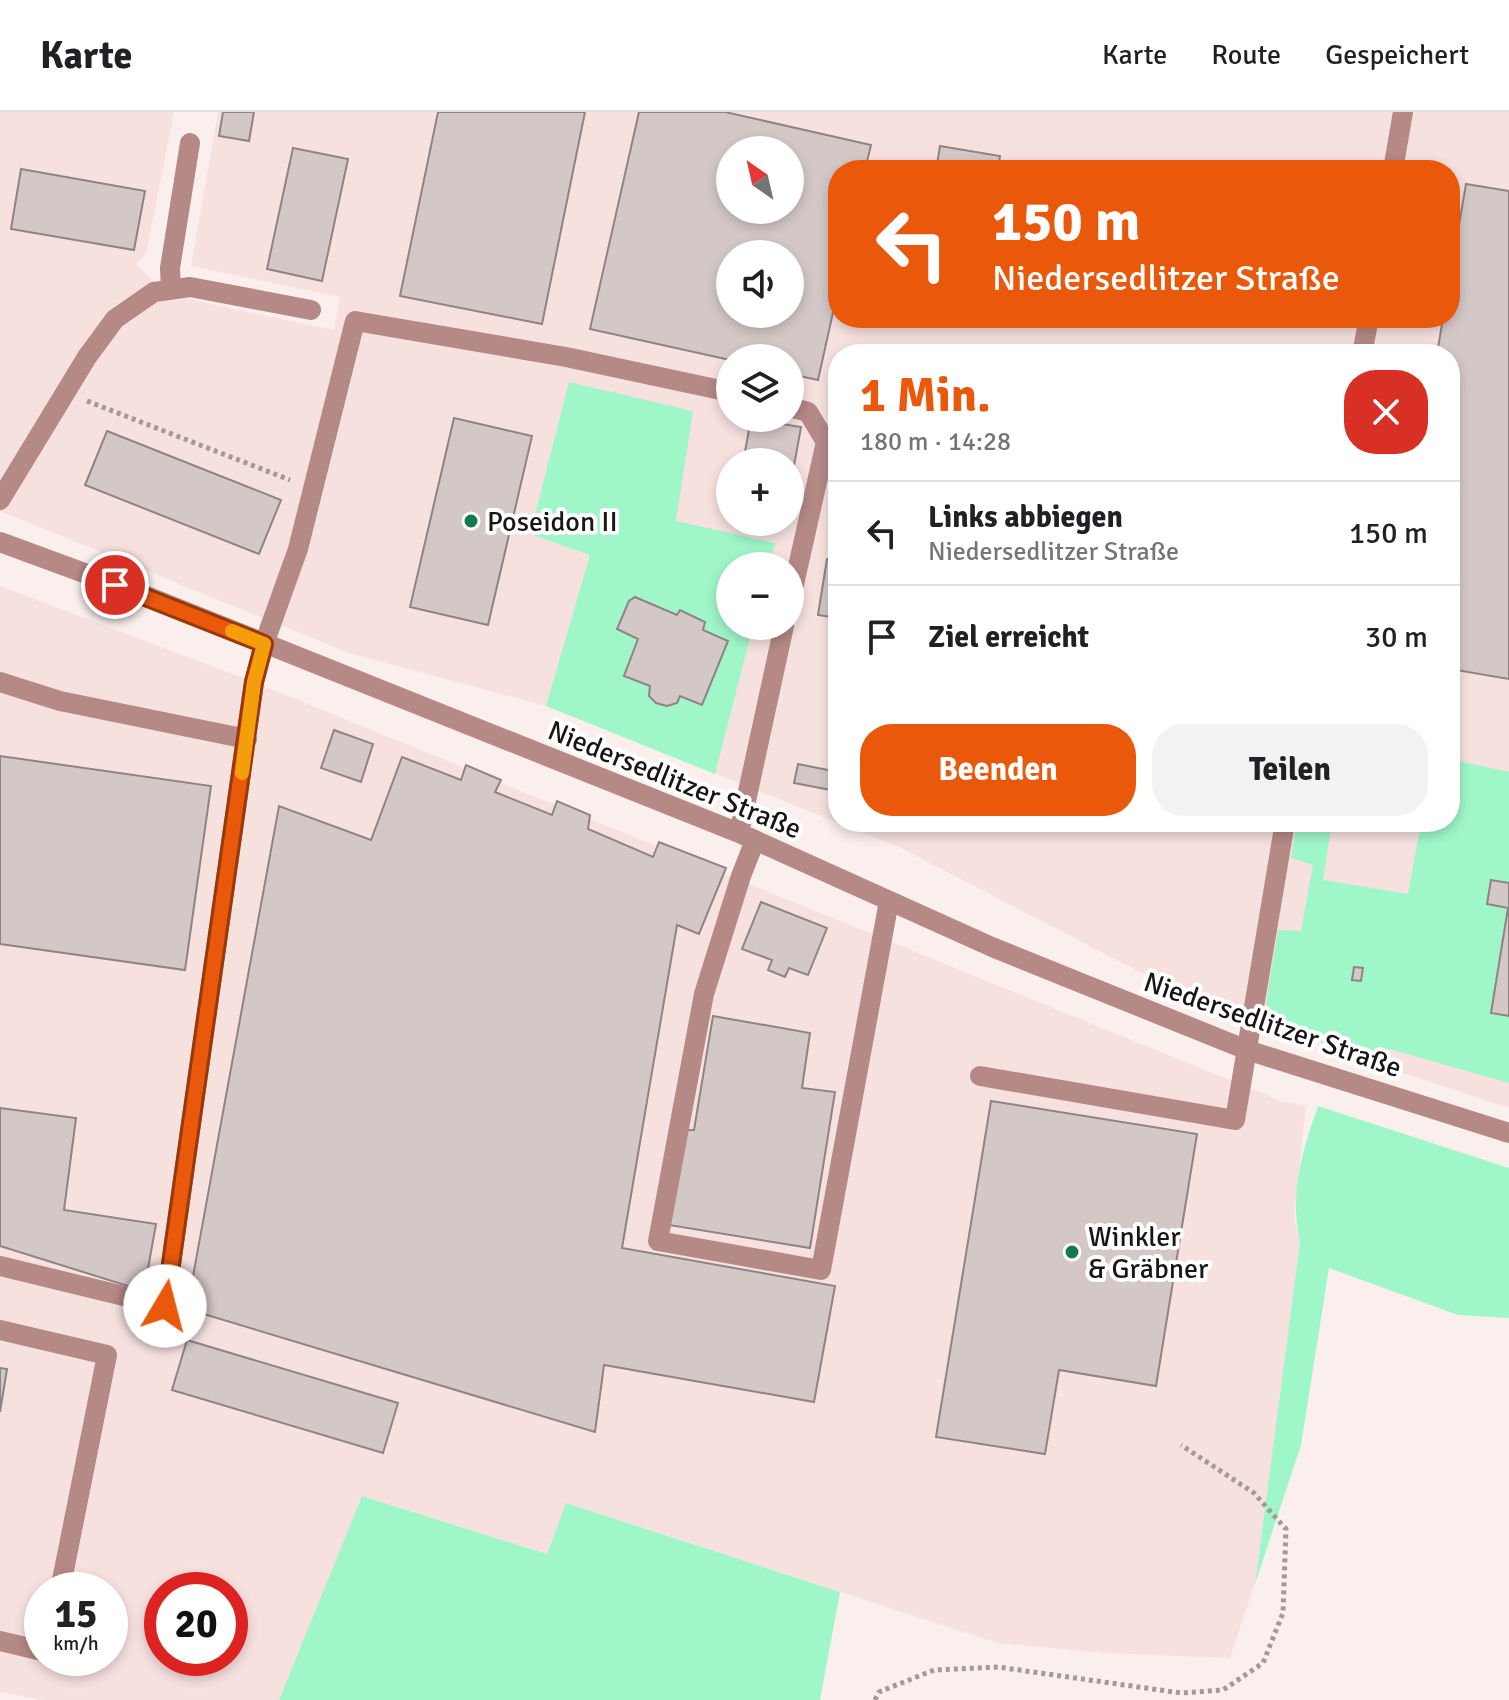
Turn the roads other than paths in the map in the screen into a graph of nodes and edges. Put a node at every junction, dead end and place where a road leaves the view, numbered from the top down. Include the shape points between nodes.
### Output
1 (1403, 112) edge
2 (190, 143) dead end
3 (1395, 160) edge
4 (171, 290) junction
5 (311, 310) dead end
6 (716, 389) edge
7 (804, 411) edge
8 (0, 500) edge
9 (0, 542) edge
10 (801, 552) edge
11 (782, 640) edge
12 (264, 644) junction
13 (0, 682) edge
14 (247, 739) junction
15 (1283, 832) edge
16 (747, 836) junction
17 (889, 901) junction
18 (1247, 1050) junction
19 (980, 1076) dead end
20 (1509, 1133) edge
21 (0, 1266) edge
22 (0, 1330) edge
23 (64, 1572) edge
24 (0, 1641) edge
25 (24, 1647) edge

1 - 3 street
2 - 4 street
4 - 5 street via 190,287
4 - 8 street via 154,292 115,319
6 - 12 street via 355,321 298,549
7 - 10 street via 826,442
9 - 12 street, Niedersedlitzer Straße
11 - 16 street
12 - 14 street
12 - 16 street, Niedersedlitzer Straße
13 - 14 street via 60,701
14 - 21 street via 165,1306
15 - 18 street
16 - 17 street, Niedersedlitzer Straße
16 - 17 street via 741,876 704,994 658,1241 821,1270
17 - 18 street, Niedersedlitzer Straße
18 - 19 street via 1235,1120
18 - 20 street, Niedersedlitzer Straße
22 - 23 street via 107,1355
24 - 25 street

